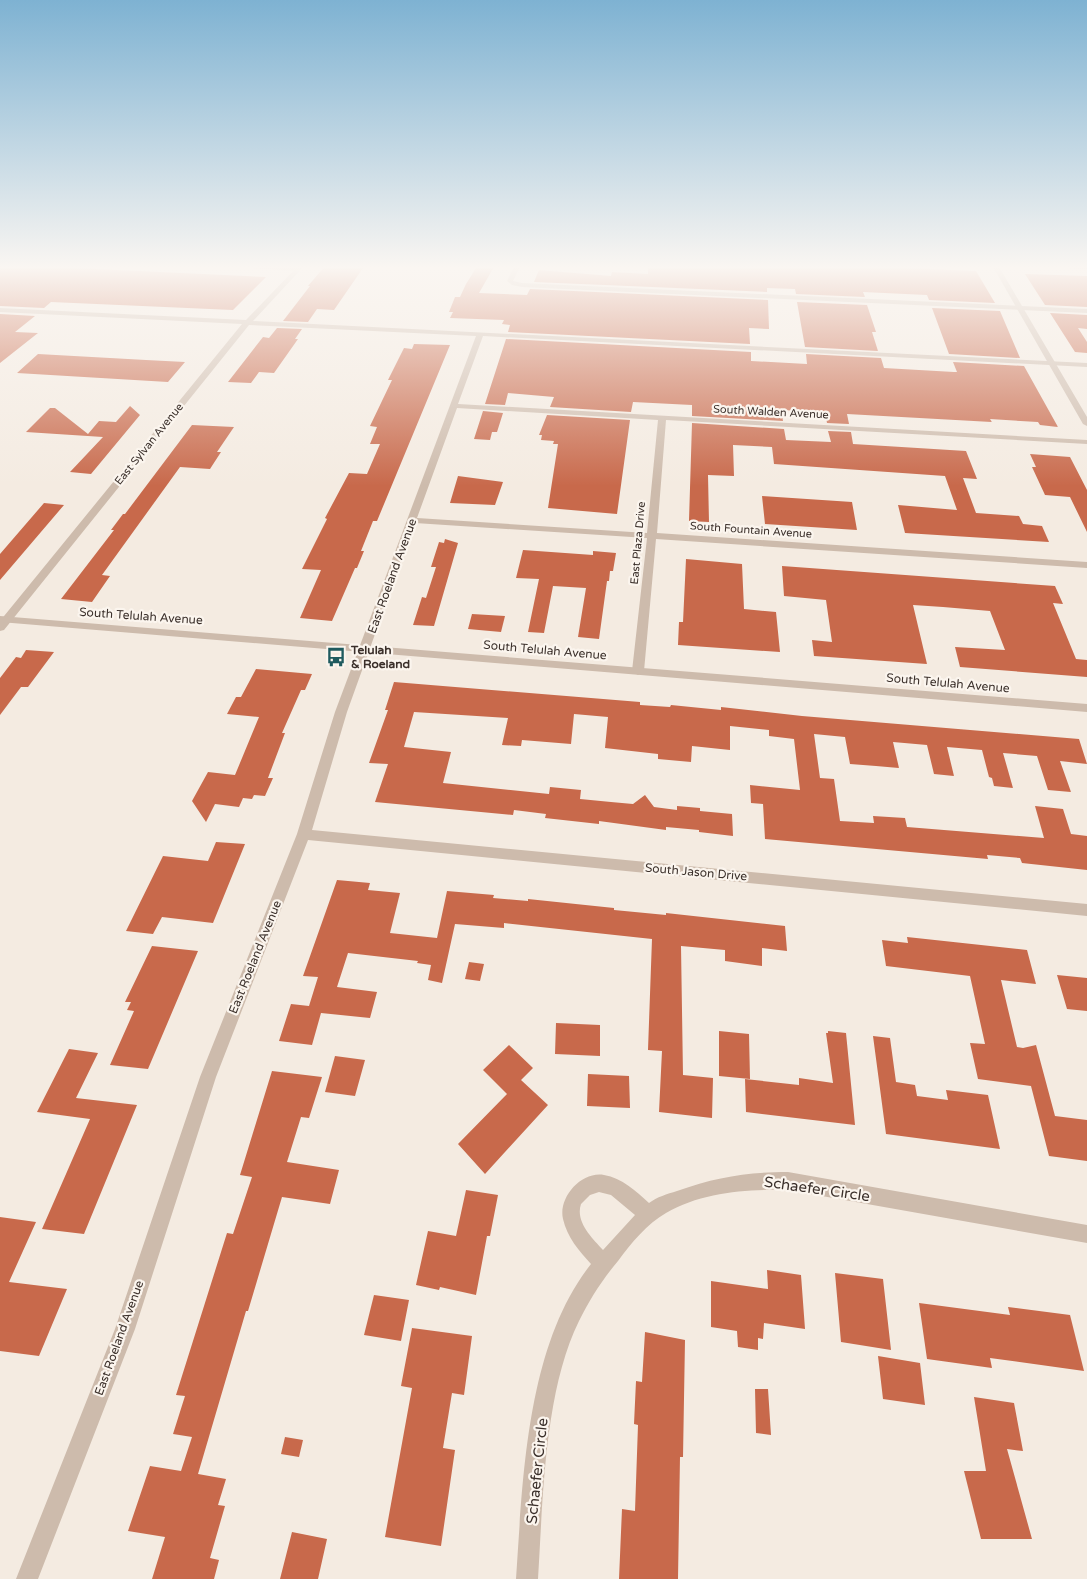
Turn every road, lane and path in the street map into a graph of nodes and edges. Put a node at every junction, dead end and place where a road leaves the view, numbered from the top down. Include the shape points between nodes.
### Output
1 (235, 339) edge
2 (478, 339) edge
3 (569, 339) edge
4 (1037, 339) edge
5 (1052, 364) junction
6 (1087, 365) edge
7 (454, 406) junction
8 (662, 417) junction
9 (1087, 424) edge
10 (1087, 442) edge
11 (413, 520) junction
12 (652, 536) junction
13 (1087, 565) edge
14 (2, 622) edge
15 (365, 648) junction
16 (638, 671) junction
17 (1087, 708) edge
18 (304, 834) junction
19 (1087, 910) edge
20 (648, 1215) junction
21 (1087, 1234) edge
22 (602, 1263) junction
23 (27, 1579) edge
24 (527, 1579) edge

1 - 14 street, East Sylvan Avenue
2 - 7 street, East Roeland Avenue
3 - 5 street
4 - 5 street
5 - 6 street
5 - 9 street
7 - 8 street, South Walden Avenue
7 - 11 street, East Roeland Avenue
8 - 10 street, South Walden Avenue
8 - 12 street, East Plaza Drive
11 - 12 street, South Fountain Avenue
11 - 15 street, East Roeland Avenue
12 - 13 street, South Fountain Avenue
12 - 16 street, East Plaza Drive
14 - 15 street, South Telulah Avenue
15 - 16 street, South Telulah Avenue
15 - 18 street, East Roeland Avenue
16 - 17 street, South Telulah Avenue
18 - 19 street, South Jason Drive
18 - 23 street, East Roeland Avenue via 208,1076 125,1329
20 - 21 street, Schaefer Circle via 659,1206 721,1184 780,1181
20 - 22 street, Schaefer Circle
20 - 22 street via 622,1191 604,1183 590,1185 580,1192 573,1203 574,1227
22 - 24 street, Schaefer Circle via 577,1302 560,1339 545,1399 537,1453

